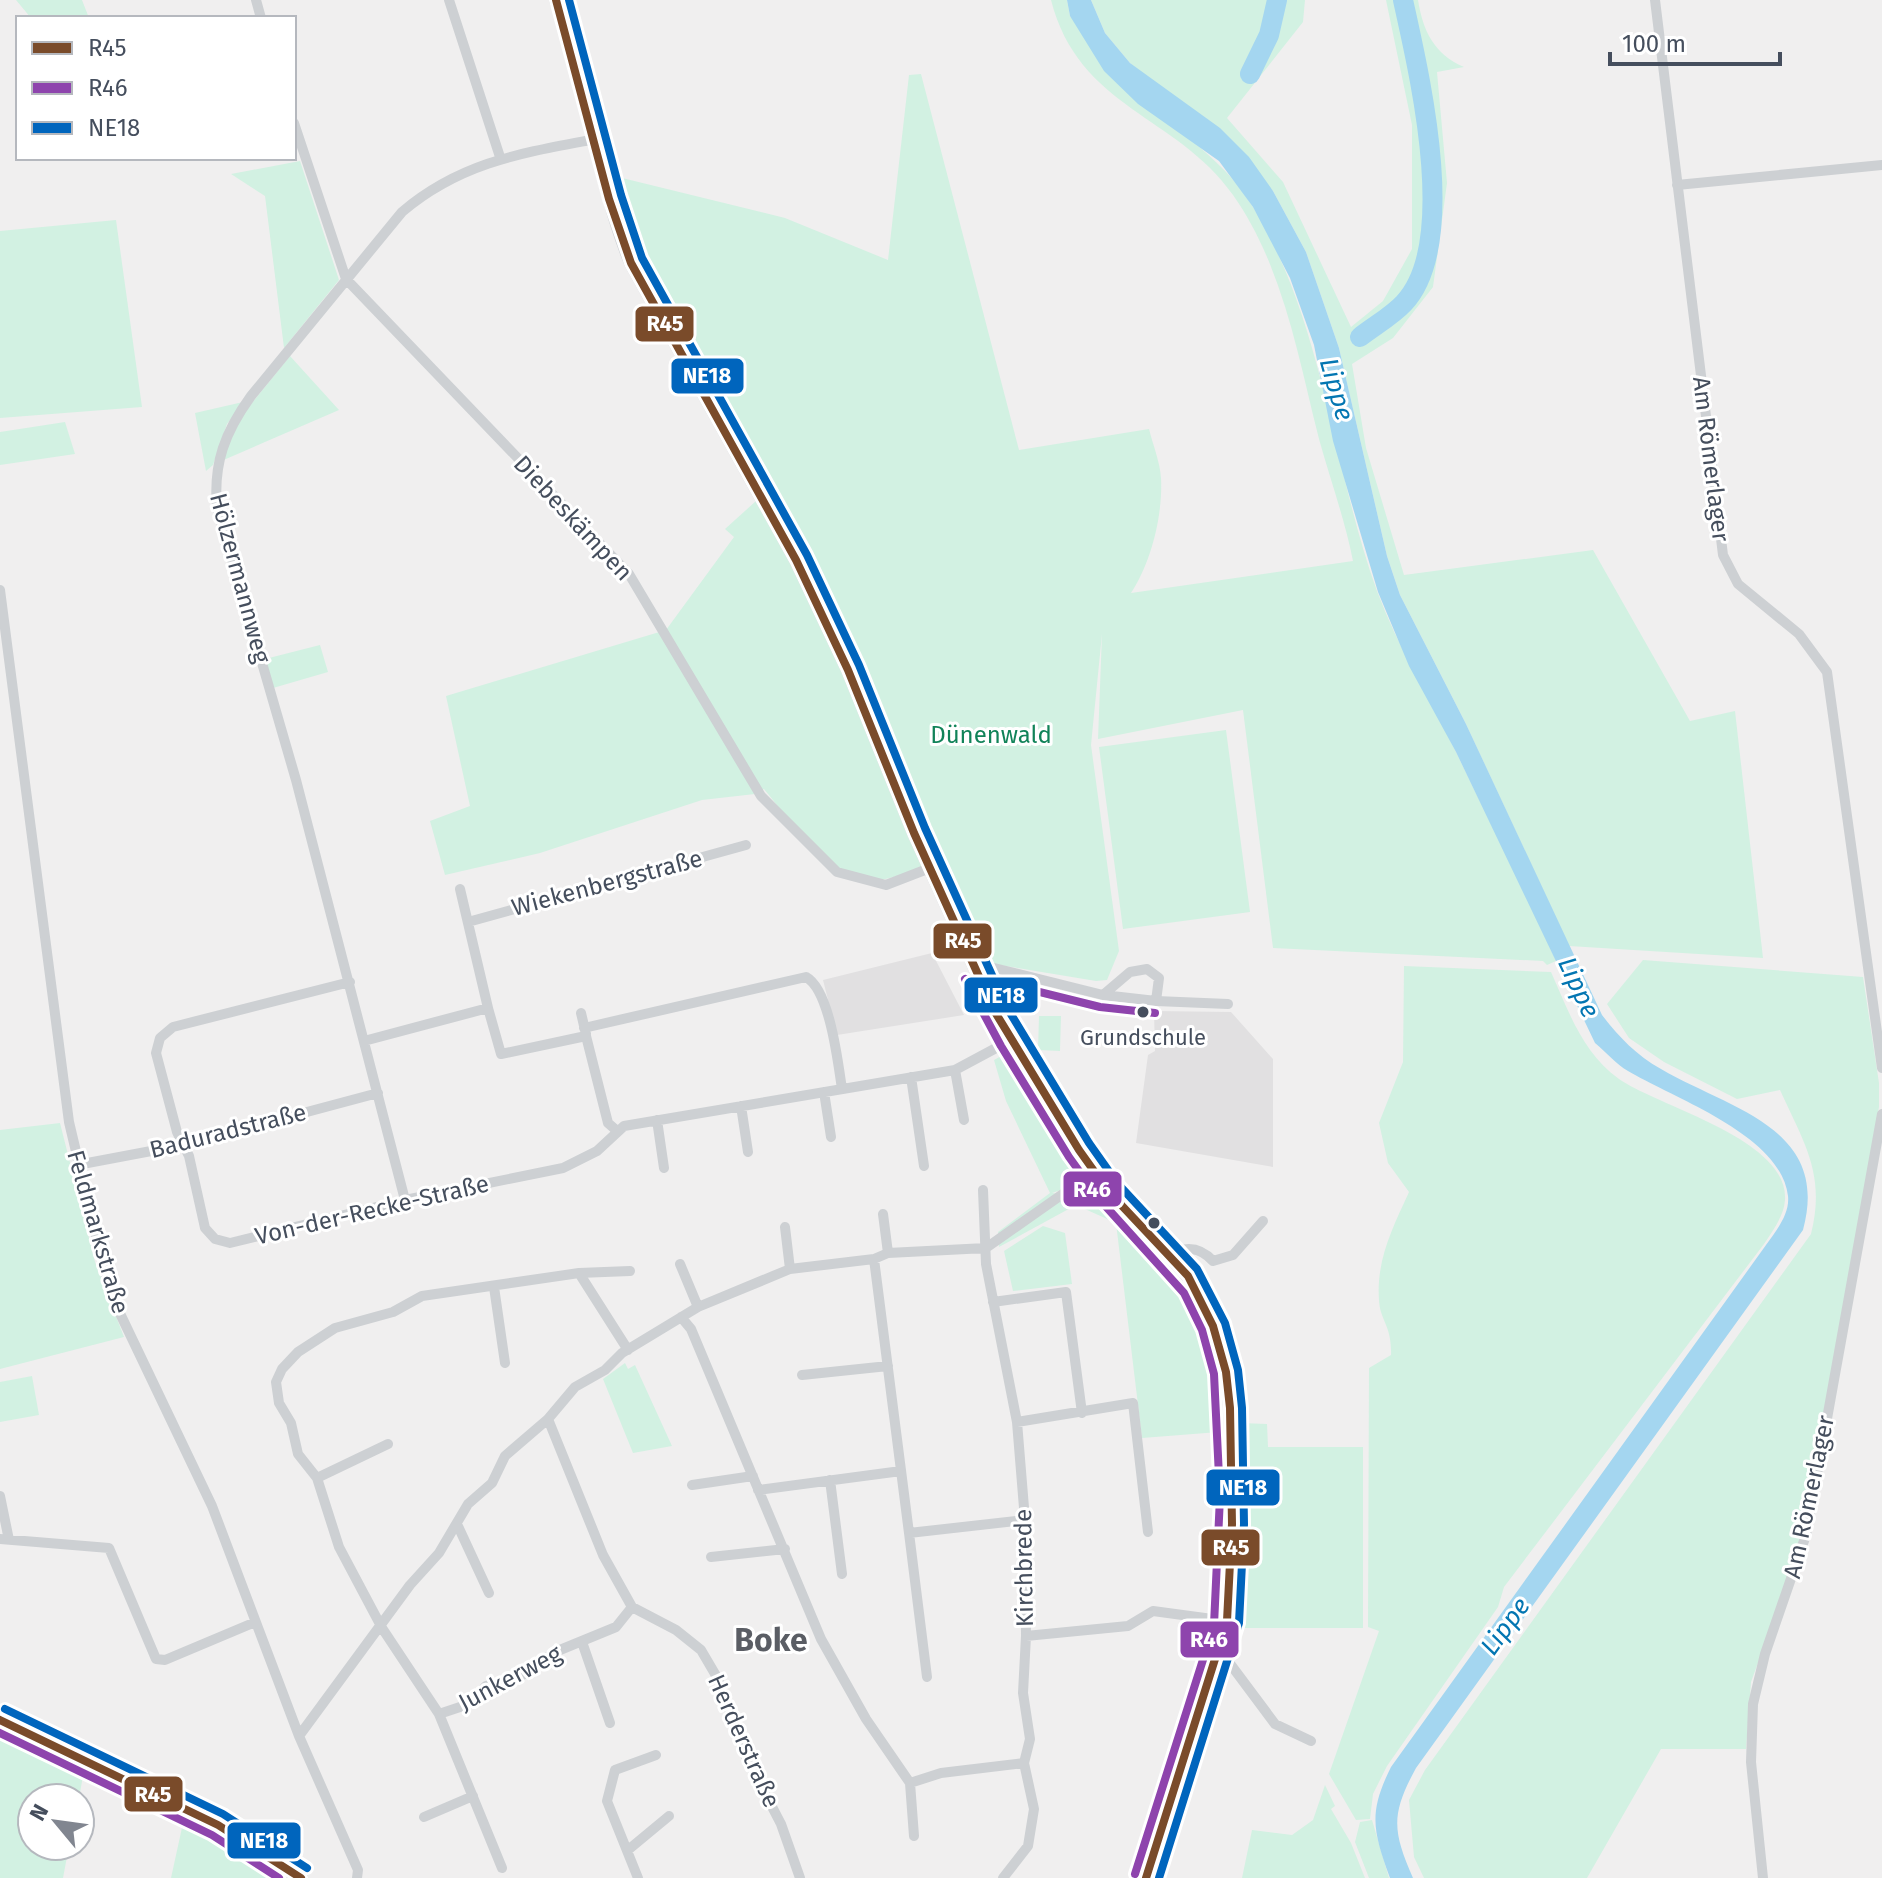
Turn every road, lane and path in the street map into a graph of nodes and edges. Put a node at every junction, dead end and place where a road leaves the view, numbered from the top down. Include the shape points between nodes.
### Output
1 (449, 0) edge
2 (556, 0) edge
3 (1655, 0) edge
4 (296, 129) edge
5 (596, 139) junction
6 (500, 157) junction
7 (1882, 165) edge
8 (1677, 185) junction
9 (346, 279) junction
10 (0, 590) edge
11 (746, 845) dead end
12 (930, 868) junction
13 (460, 889) dead end
14 (468, 922) junction
15 (976, 973) junction
16 (350, 982) junction
17 (1103, 995) junction
18 (1156, 1001) junction
19 (1228, 1004) dead end
20 (488, 1008) junction
21 (581, 1013) dead end
22 (585, 1032) junction
23 (1011, 1040) junction
24 (364, 1041) junction
25 (1882, 1068) edge
26 (955, 1070) junction
27 (911, 1077) junction
28 (842, 1089) junction
29 (824, 1092) junction
30 (378, 1093) junction
31 (741, 1106) junction
32 (1882, 1114) edge
33 (657, 1120) junction
34 (964, 1120) dead end
35 (616, 1130) junction
36 (831, 1137) dead end
37 (183, 1145) junction
38 (748, 1152) dead end
39 (77, 1165) junction
40 (924, 1166) dead end
41 (664, 1168) dead end
42 (1094, 1172) junction
43 (1876, 1177) edge
44 (983, 1190) dead end
45 (405, 1200) junction
46 (883, 1214) dead end
47 (1263, 1221) dead end
48 (785, 1227) dead end
49 (986, 1248) junction
50 (888, 1253) junction
51 (1169, 1255) junction
52 (874, 1259) junction
53 (680, 1264) dead end
54 (790, 1269) junction
55 (630, 1271) dead end
56 (579, 1273) junction
57 (494, 1287) junction
58 (993, 1302) junction
59 (698, 1307) junction
60 (681, 1317) junction
61 (628, 1350) junction
62 (505, 1363) dead end
63 (888, 1366) junction
64 (802, 1375) dead end
65 (1082, 1413) junction
66 (548, 1419) junction
67 (1017, 1422) junction
68 (388, 1444) dead end
69 (901, 1471) junction
70 (753, 1476) junction
71 (317, 1478) junction
72 (830, 1480) junction
73 (692, 1485) dead end
74 (758, 1490) junction
75 (0, 1496) edge
76 (1025, 1520) junction
77 (457, 1524) junction
78 (1148, 1532) dead end
79 (909, 1533) junction
80 (4, 1539) edge
81 (785, 1549) junction
82 (711, 1557) dead end
83 (842, 1574) dead end
84 (489, 1593) dead end
85 (632, 1607) junction
86 (1227, 1621) junction
87 (253, 1623) junction
88 (382, 1628) junction
89 (1026, 1636) junction
90 (582, 1642) junction
91 (1218, 1657) junction
92 (927, 1677) dead end
93 (439, 1714) junction
94 (0, 1720) edge
95 (610, 1723) dead end
96 (299, 1736) junction
97 (1311, 1741) dead end
98 (656, 1755) dead end
99 (1024, 1763) junction
100 (910, 1783) junction
101 (473, 1796) junction
102 (669, 1816) dead end
103 (424, 1817) dead end
104 (914, 1836) dead end
105 (628, 1850) junction
106 (502, 1868) dead end
107 (301, 1878) edge
108 (357, 1878) edge
109 (638, 1878) edge
110 (800, 1878) edge
111 (1003, 1878) edge
112 (1146, 1878) edge
113 (1763, 1878) edge

1 - 6 street
2 - 5 main road
3 - 8 street, Am Römerlager
4 - 9 street, Diebeskämpen
5 - 6 street, Hölzermannweg
5 - 12 main road via 613,220 631,263 796,560
6 - 9 street, Hölzermannweg via 426,192 402,212
7 - 8 street
8 - 25 street, Am Römerlager via 1723,555 1738,584 1799,634 1827,672
9 - 12 street, Diebeskämpen via 629,574 761,796 794,832 837,872 873,884 886,885
9 - 16 street, Hölzermannweg via 229,426 215,485 217,508
10 - 39 street, Feldmarkstraße via 56,1041
11 - 14 street, Wiekenbergstraße
12 - 15 main road
13 - 14 street
14 - 20 street
15 - 17 street via 990,967
15 - 23 main road
16 - 24 street, Hölzermannweg
16 - 37 street via 173,1027 160,1038 156,1053
17 - 18 street
17 - 18 street via 1130,972 1147,969 1159,978
18 - 19 street
20 - 22 street via 501,1054
20 - 24 street
21 - 22 street
22 - 28 street via 806,977 818,988
22 - 35 street via 608,1123
23 - 26 street, Von-der-Recke-Straße
23 - 42 main road
24 - 30 street, Hölzermannweg
26 - 27 street, Von-der-Recke-Straße
26 - 34 street
27 - 28 street, Von-der-Recke-Straße
27 - 40 street
28 - 29 street, Von-der-Recke-Straße
29 - 31 street, Von-der-Recke-Straße
29 - 36 street
30 - 37 street, Baduradstraße
30 - 45 street, Hölzermannweg
31 - 33 street, Von-der-Recke-Straße
31 - 38 street
32 - 43 street, Am Römerlager
33 - 35 street, Von-der-Recke-Straße
33 - 41 street
35 - 45 street, Von-der-Recke-Straße via 597,1151 563,1168
37 - 39 street, Baduradstraße
37 - 45 street, Von-der-Recke-Straße via 205,1228 222,1242
39 - 87 street, Feldmarkstraße via 115,1303 212,1506
42 - 49 street
42 - 51 main road
43 - 113 street, Am Römerlager via 1806,1535 1753,1704 1751,1762
44 - 49 street, Kirchbrede
46 - 50 street
47 - 51 street via 1227,1258 1213,1261 1200,1251 1182,1248
48 - 54 street
49 - 50 street
49 - 58 street, Kirchbrede
50 - 52 street
51 - 86 main road via 1188,1276 1208,1313 1228,1385 1232,1497
52 - 54 street
52 - 63 street
53 - 59 street
54 - 59 street
55 - 56 street
56 - 57 street
56 - 61 street
57 - 62 street
57 - 71 street via 422,1296 393,1312 335,1328 282,1369 276,1382 279,1403 291,1423 298,1454
58 - 65 street via 1066,1292
58 - 67 street, Kirchbrede
59 - 60 street
60 - 61 street
60 - 70 street via 691,1329
61 - 66 street via 575,1387
63 - 64 street
63 - 69 street
65 - 67 street
65 - 78 street via 1133,1403
66 - 77 street via 505,1456 492,1483 468,1504
66 - 85 street via 603,1555
67 - 76 street, Kirchbrede
68 - 71 street
69 - 72 street
69 - 79 street
70 - 73 street
70 - 74 street
71 - 88 street via 339,1547
72 - 74 street
72 - 83 street
74 - 81 street
75 - 80 street
76 - 79 street
76 - 89 street, Kirchbrede
77 - 84 street
77 - 88 street
79 - 92 street
80 - 87 street via 109,1548 156,1659 165,1660
81 - 82 street
81 - 100 street via 833,1662
85 - 90 street, Junkerweg via 616,1627
85 - 110 street, Herderstraße via 701,1650 718,1679 743,1751 781,1824
86 - 89 street via 1153,1611 1128,1626
86 - 91 main road
87 - 96 street, Feldmarkstraße
88 - 93 street
88 - 96 street
89 - 99 street, Kirchbrede via 1023,1693 1030,1739
90 - 93 street, Junkerweg via 555,1652 525,1674 486,1686 469,1704
90 - 95 street, Junkerweg
91 - 97 street via 1231,1665 1275,1724
91 - 112 main road
93 - 101 street
94 - 107 main road via 218,1825
96 - 108 street, Feldmarkstraße via 345,1837
98 - 105 street via 615,1770 607,1801
99 - 100 street via 941,1773
99 - 111 street, Kirchbrede via 1034,1809 1032,1831 1028,1846
100 - 104 street
101 - 103 street
101 - 106 street
102 - 105 street
105 - 109 street

